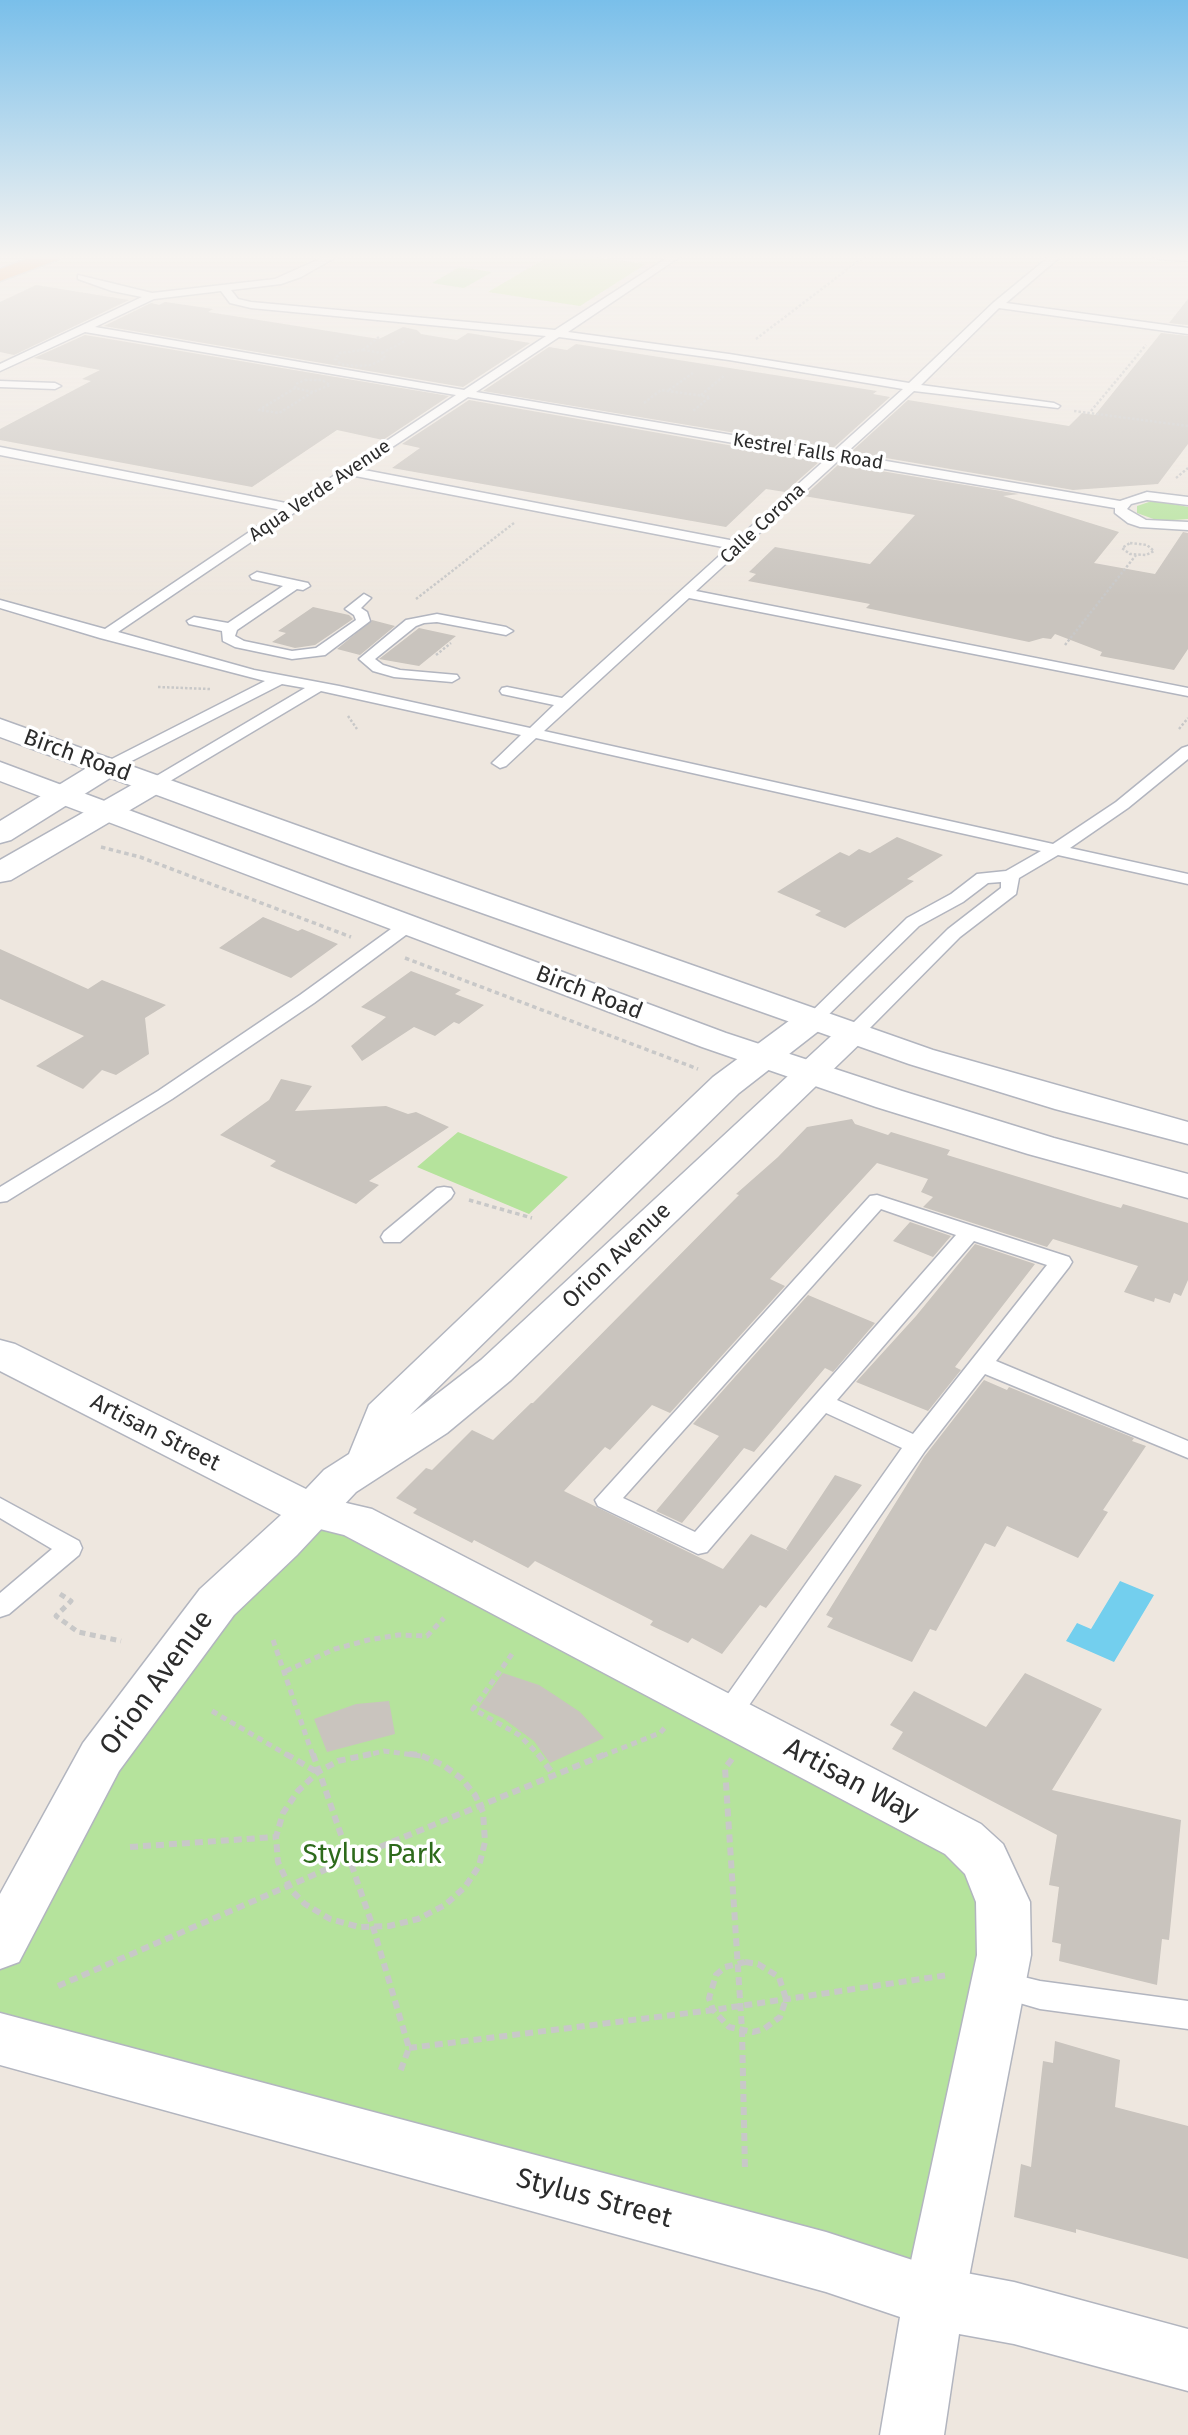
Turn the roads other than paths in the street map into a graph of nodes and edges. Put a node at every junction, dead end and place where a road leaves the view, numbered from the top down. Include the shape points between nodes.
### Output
1 (320, 370) edge
2 (505, 370) edge
3 (802, 370) edge
4 (931, 370) edge
5 (0, 384) edge
6 (55, 386) dead end
7 (914, 386) junction
8 (466, 395) junction
9 (1054, 405) dead end
10 (0, 451) edge
11 (835, 457) junction
12 (348, 471) junction
13 (1188, 501) edge
14 (1121, 505) junction
15 (293, 508) junction
16 (1188, 526) edge
17 (739, 546) junction
18 (257, 576) dead end
19 (688, 594) junction
20 (364, 598) dead end
21 (0, 604) edge
22 (194, 621) dead end
23 (230, 628) junction
24 (506, 631) dead end
25 (106, 635) junction
26 (452, 678) dead end
27 (278, 680) junction
28 (317, 687) junction
29 (507, 691) dead end
30 (1188, 692) edge
31 (565, 703) junction
32 (0, 727) edge
33 (531, 733) junction
34 (1188, 751) edge
35 (500, 763) dead end
36 (108, 767) junction
37 (0, 771) edge
38 (154, 784) junction
39 (63, 794) junction
40 (106, 811) junction
41 (0, 834) edge
42 (1055, 850) junction
43 (0, 873) edge
44 (1010, 876) junction
45 (1188, 879) edge
46 (408, 925) junction
47 (813, 1019) junction
48 (854, 1033) junction
49 (763, 1056) junction
50 (810, 1072) junction
51 (1188, 1133) edge
52 (1188, 1186) edge
53 (444, 1193) road end
54 (0, 1196) edge
55 (970, 1231) junction
56 (392, 1237) dead end
57 (0, 1354) edge
58 (982, 1364) junction
59 (821, 1402) junction
60 (917, 1445) junction
61 (1188, 1450) edge
62 (368, 1462) junction
63 (0, 1507) edge
64 (312, 1511) junction
65 (0, 1607) edge
66 (722, 1714) junction
67 (0, 1945) edge
68 (999, 1984) junction
69 (1188, 2015) edge
70 (0, 2039) edge
71 (934, 2298) junction
72 (1188, 2360) edge
73 (912, 2435) edge

1 - 8 lane, Kestrel Falls Road
2 - 8 lane, Aqua Verde Avenue
3 - 7 lane
4 - 7 lane, Calle Corona
5 - 6 lane
7 - 9 lane
7 - 11 lane, Calle Corona
8 - 11 lane, Kestrel Falls Road
8 - 12 lane, Aqua Verde Avenue
10 - 15 lane
11 - 14 lane, Kestrel Falls Road
11 - 17 lane, Calle Corona
12 - 15 lane, Aqua Verde Avenue
12 - 17 lane
13 - 14 lane via 1147,496
14 - 16 lane via 1125,515 1145,524
15 - 25 lane, Aqua Verde Avenue
17 - 19 lane, Calle Corona
18 - 23 lane via 302,585
19 - 30 lane
19 - 31 lane, Calle Corona
20 - 23 lane via 352,609 360,612 363,621 320,652 292,655 240,644 228,638
21 - 25 lane
22 - 23 lane
24 - 26 lane via 422,619 366,659 399,674
25 - 27 lane
27 - 28 lane
27 - 36 lane
28 - 33 lane
28 - 38 lane
29 - 31 lane
31 - 33 lane, Calle Corona
32 - 36 street, Birch Road
33 - 35 lane, Calle Corona
33 - 42 lane
34 - 42 lane via 1122,805
36 - 38 street, Birch Road
36 - 39 street
37 - 39 street, Birch Road
38 - 40 street
38 - 47 street, Birch Road
39 - 40 street, Birch Road
39 - 41 street
40 - 43 street
40 - 46 street, Birch Road
42 - 44 lane
42 - 45 lane
44 - 47 lane via 983,878 913,922
44 - 48 lane via 1010,890 954,933
46 - 49 street, Birch Road
46 - 54 lane via 166,1095
47 - 48 street, Birch Road
47 - 49 street, Orion Avenue
48 - 50 street, Orion Avenue
48 - 51 street, Birch Road
49 - 50 street, Birch Road
49 - 62 street, Orion Avenue via 726,1085 384,1416
50 - 52 street, Birch Road via 1028,1142
50 - 62 street, Orion Avenue via 496,1370 432,1422
53 - 56 lane
55 - 58 lane via 1061,1262
55 - 59 lane
55 - 59 lane via 877,1201 607,1500 698,1545
57 - 64 street, Artisan Street
58 - 60 lane
58 - 61 lane
59 - 60 lane
60 - 66 lane
62 - 64 street, Orion Avenue via 340,1480
63 - 65 lane via 70,1548
64 - 66 street, Artisan Way via 356,1521
64 - 67 street, Orion Avenue via 217,1602 116,1736
66 - 68 street, Artisan Way via 962,1839 985,1860 1003,1902 1004,1955
68 - 69 lane via 1040,1995
68 - 71 street, Artisan Way
70 - 71 street, Stylus Street via 827,2262
71 - 72 street, Stylus Street via 1014,2313
71 - 73 street, Artisan Way

